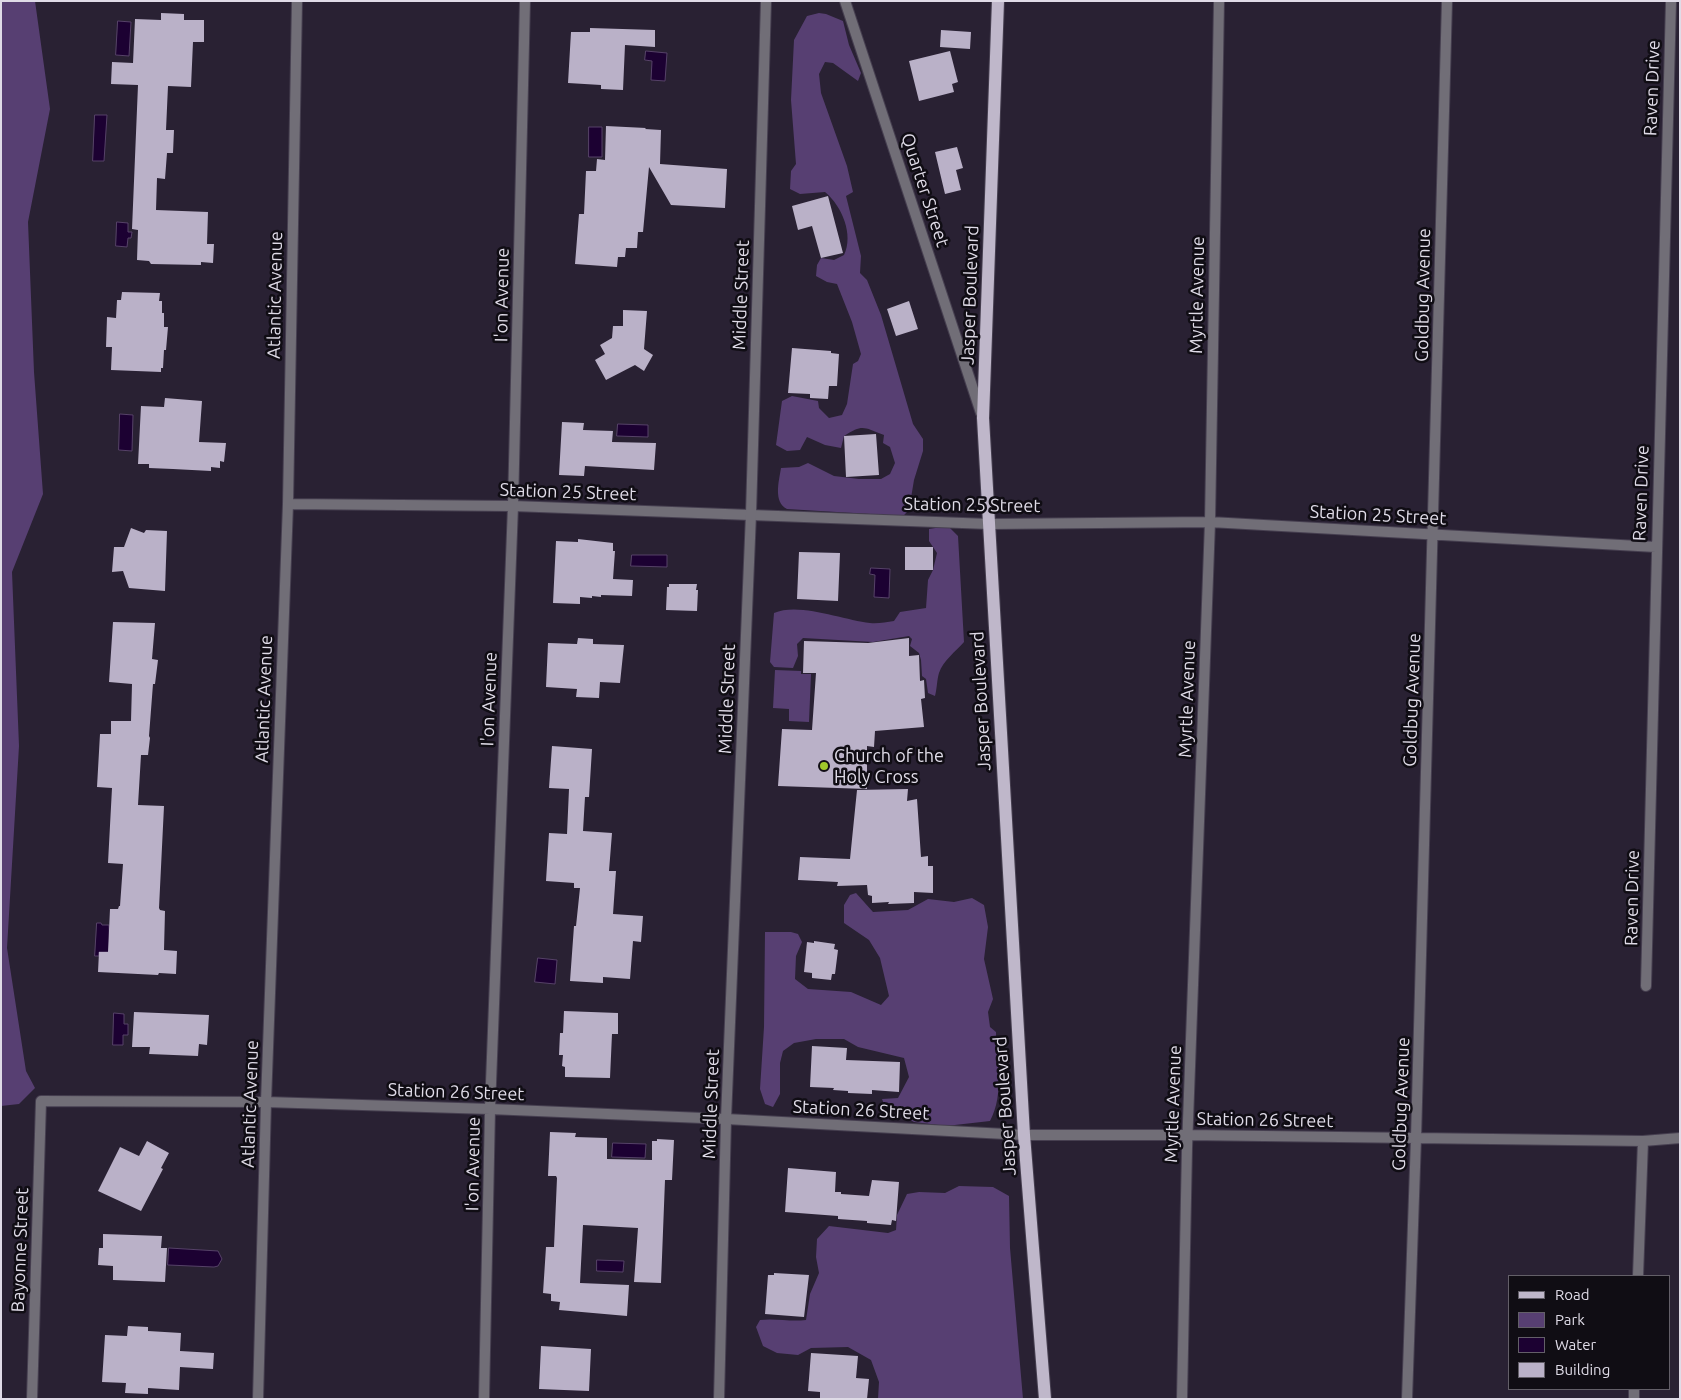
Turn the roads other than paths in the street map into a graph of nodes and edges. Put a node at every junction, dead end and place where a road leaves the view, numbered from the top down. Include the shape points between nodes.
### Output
1 (297, 1) edge
2 (525, 1) edge
3 (766, 1) edge
4 (845, 1) edge
5 (998, 1) edge
6 (1219, 1) edge
7 (1447, 1) edge
8 (1671, 1) edge
9 (983, 418) junction
10 (288, 504) junction
11 (513, 506) junction
12 (751, 514) junction
13 (1210, 522) junction
14 (989, 524) junction
15 (1433, 534) junction
16 (1656, 547) junction
17 (1646, 986) dead end
18 (41, 1102) joint
19 (266, 1102) junction
20 (490, 1109) junction
21 (726, 1119) junction
22 (1024, 1135) junction
23 (1188, 1135) junction
24 (1416, 1138) junction
25 (1680, 1138) edge
26 (1643, 1141) junction
27 (1638, 1275) edge
28 (32, 1399) edge
29 (258, 1399) edge
30 (484, 1399) edge
31 (719, 1399) edge
32 (1045, 1399) edge
33 (1182, 1399) edge
34 (1406, 1399) edge

1 - 10 street, Atlantic Avenue
2 - 11 street, I'on Avenue
3 - 12 street, Middle Street
4 - 9 street, Quarter Street
5 - 9 main road, Jasper Boulevard
6 - 13 street, Myrtle Avenue
7 - 15 street, Goldbug Avenue
8 - 16 street, Raven Drive
9 - 14 main road, Jasper Boulevard
10 - 11 street, Station 25 Street
10 - 19 street, Atlantic Avenue
11 - 12 street, Station 25 Street
11 - 20 street, I'on Avenue
12 - 14 street, Station 25 Street
12 - 21 street, Middle Street
13 - 14 street, Station 25 Street
13 - 15 street, Station 25 Street
13 - 23 street, Myrtle Avenue
14 - 22 main road, Jasper Boulevard
15 - 16 street, Station 25 Street
15 - 24 street, Goldbug Avenue
16 - 17 street, Raven Drive
18 - 19 street, Station 26 Street
18 - 28 street, Bayonne Street
19 - 20 street, Station 26 Street
19 - 29 street, Atlantic Avenue
20 - 21 street, Station 26 Street
20 - 30 street, I'on Avenue
21 - 22 street, Station 26 Street
21 - 31 street, Middle Street
22 - 23 street, Station 26 Street
22 - 32 main road, Jasper Boulevard
23 - 24 street, Station 26 Street
23 - 33 street, Myrtle Avenue
24 - 26 street, Station 26 Street
24 - 34 street, Goldbug Avenue
25 - 26 street, Station 26 Street
26 - 27 street

